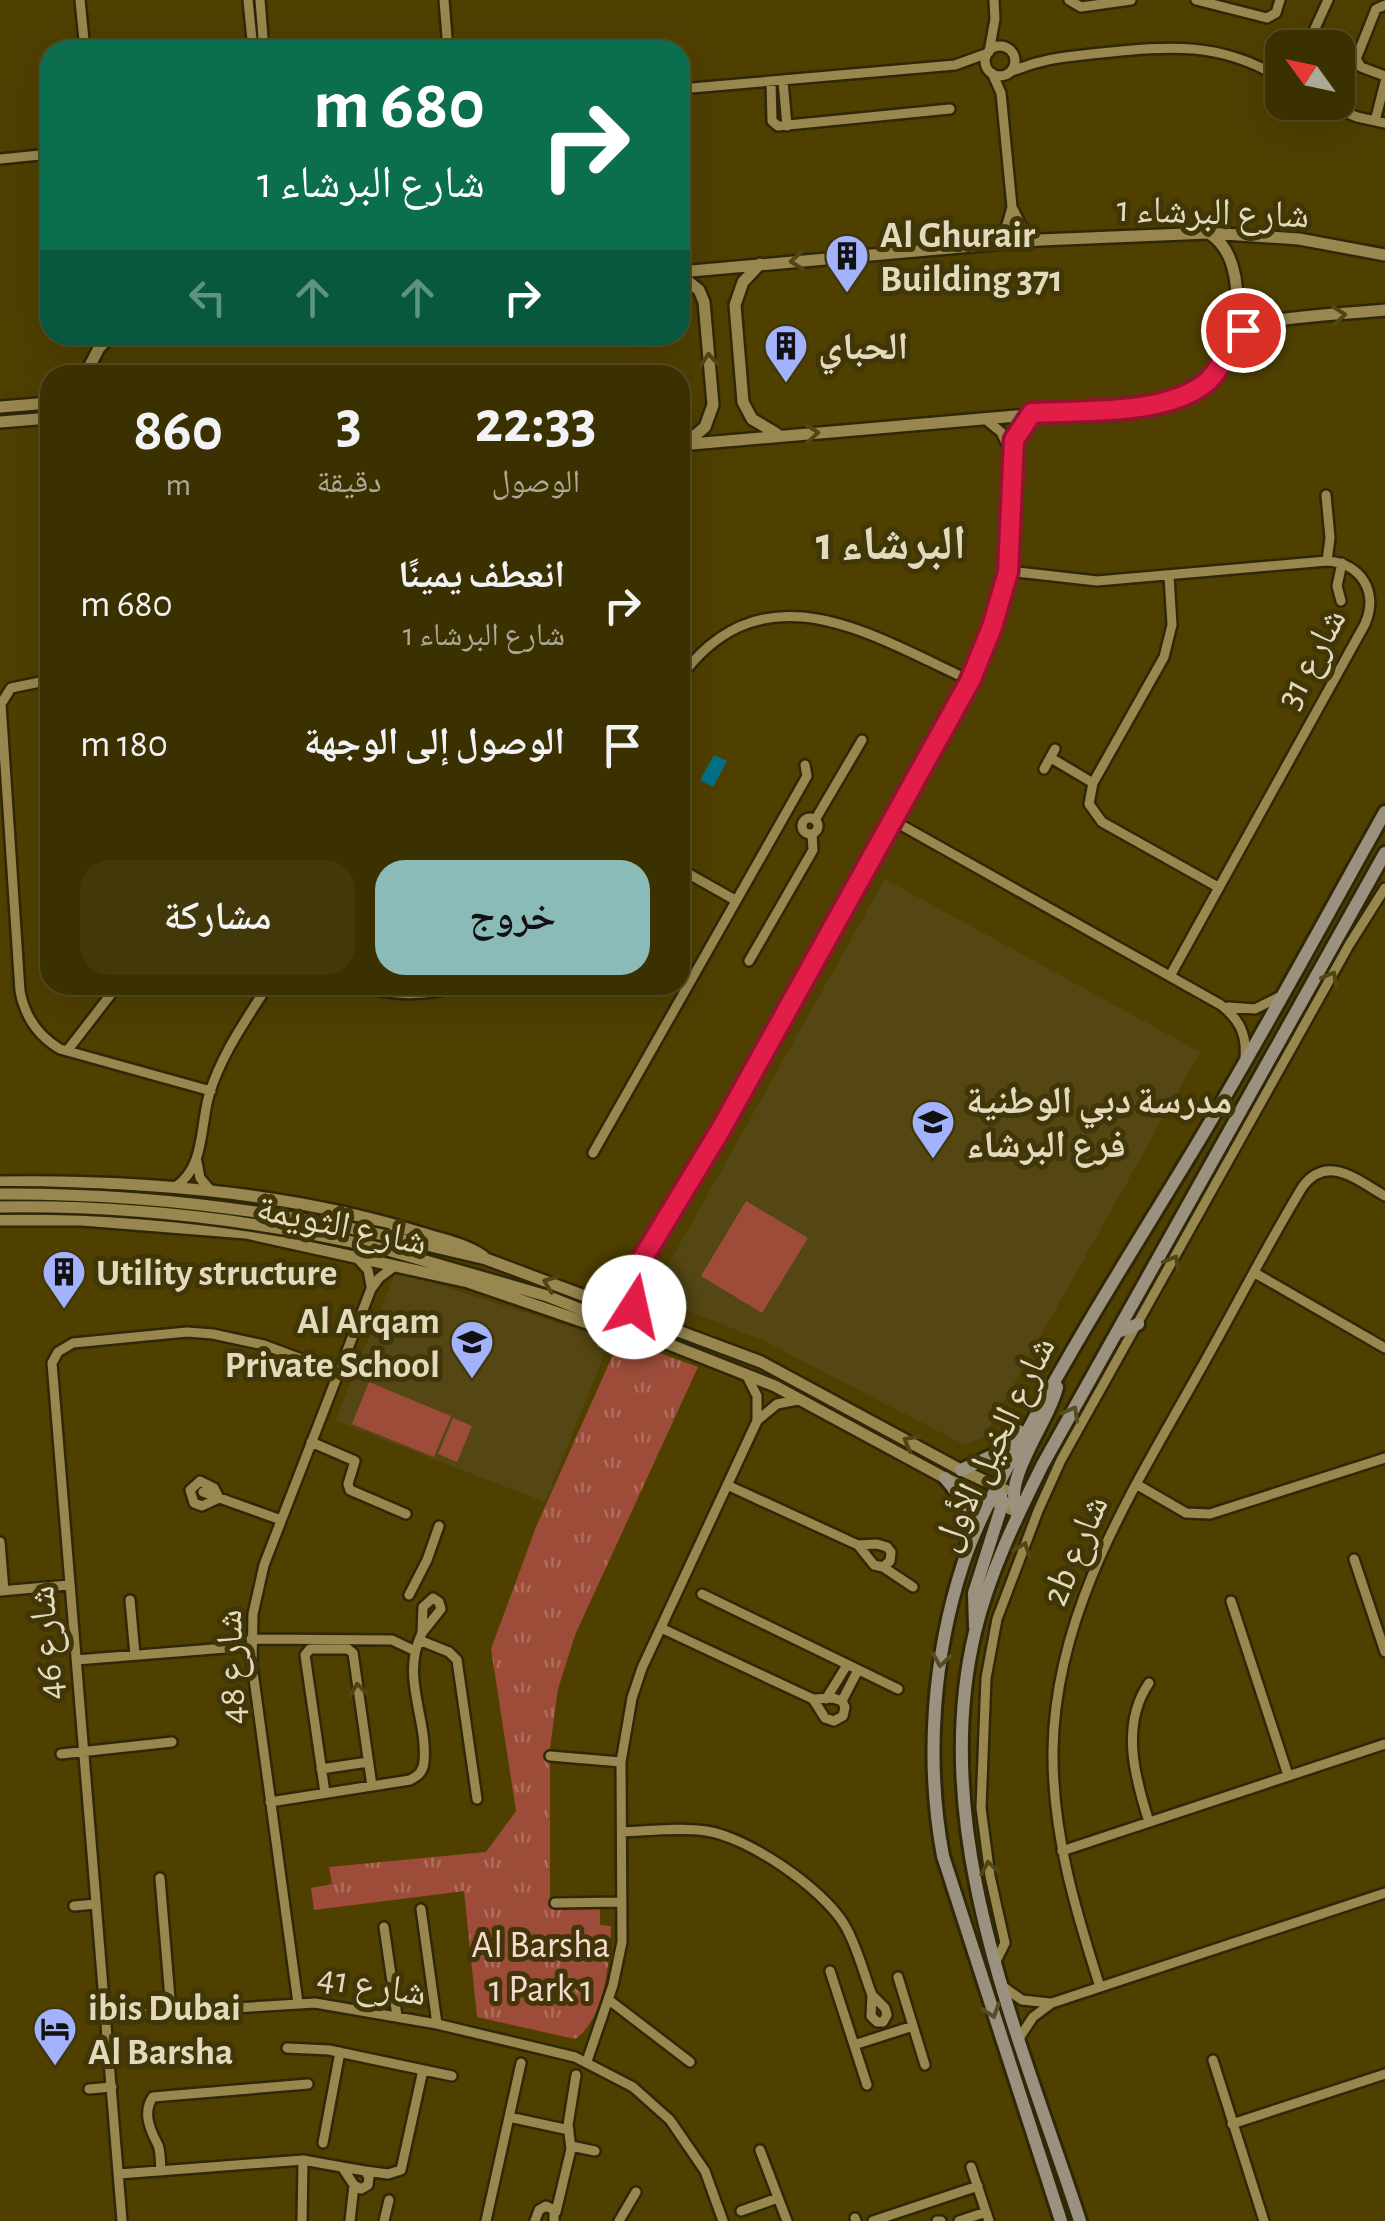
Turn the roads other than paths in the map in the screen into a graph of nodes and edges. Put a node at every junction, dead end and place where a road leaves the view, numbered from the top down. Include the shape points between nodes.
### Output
1 (80, 0) edge
2 (248, 0) edge
3 (260, 0) edge
4 (444, 0) edge
5 (994, 0) edge
6 (1070, 0) edge
7 (1131, 0) edge
8 (1196, 0) edge
9 (1280, 0) edge
10 (1328, 0) edge
11 (1385, 5) edge
12 (995, 19) junction
13 (1314, 30) edge
14 (83, 40) edge
15 (252, 40) edge
16 (263, 40) edge
17 (447, 40) edge
18 (1008, 48) junction
19 (988, 52) junction
20 (1039, 60) junction
21 (960, 64) junction
22 (1265, 70) edge
23 (991, 72) junction
24 (1009, 73) junction
25 (1385, 79) edge
26 (783, 81) junction
27 (771, 82) junction
28 (690, 89) edge
29 (1002, 103) junction
30 (950, 109) dead end
31 (1355, 114) edge
32 (1380, 122) edge
33 (787, 126) junction
34 (40, 155) edge
35 (0, 159) edge
36 (1012, 207) junction
37 (1208, 233) junction
38 (1040, 240) junction
39 (991, 244) junction
40 (1385, 255) edge
41 (760, 264) junction
42 (690, 272) edge
43 (690, 282) edge
44 (1385, 310) edge
45 (1233, 344) junction
46 (40, 405) edge
47 (0, 407) edge
48 (1032, 413) junction
49 (983, 418) junction
50 (40, 419) edge
51 (0, 422) edge
52 (780, 436) junction
53 (690, 439) edge
54 (690, 444) edge
55 (1012, 456) junction
56 (1326, 495) dead end
57 (1327, 560) junction
58 (1342, 562) junction
59 (1008, 572) junction
60 (1169, 576) junction
61 (1341, 601) dead end
62 (690, 667) edge
63 (970, 681) junction
64 (40, 682) edge
65 (862, 740) dead end
66 (805, 766) dead end
67 (1044, 769) dead end
68 (1093, 783) junction
69 (786, 812) junction
70 (1385, 812) edge
71 (894, 821) junction
72 (808, 822) junction
73 (1385, 853) edge
74 (690, 875) edge
75 (1218, 886) junction
76 (1385, 888) edge
77 (735, 900) junction
78 (749, 961) dead end
79 (1170, 976) junction
80 (690, 980) edge
81 (1284, 994) junction
82 (111, 995) edge
83 (262, 995) edge
84 (682, 995) edge
85 (1221, 1005) junction
86 (85, 1031) junction
87 (66, 1052) junction
88 (85, 1057) junction
89 (1244, 1065) junction
90 (210, 1090) junction
91 (593, 1153) dead end
92 (197, 1160) junction
93 (0, 1182) edge
94 (32, 1182) junction
95 (67, 1182) junction
96 (175, 1187) junction
97 (211, 1191) junction
98 (0, 1194) edge
99 (1385, 1196) edge
100 (0, 1207) edge
101 (34, 1219) junction
102 (0, 1220) edge
103 (67, 1220) junction
104 (386, 1243) junction
105 (356, 1256) junction
106 (486, 1259) junction
107 (395, 1266) junction
108 (1254, 1273) junction
109 (632, 1276) junction
110 (371, 1289) junction
111 (602, 1302) junction
112 (641, 1318) junction
113 (1138, 1324) junction
114 (1118, 1332) junction
115 (662, 1341) junction
116 (1385, 1348) edge
117 (1060, 1370) junction
118 (339, 1373) junction
119 (746, 1375) junction
120 (1045, 1398) junction
121 (803, 1400) junction
122 (758, 1421) junction
123 (311, 1442) junction
124 (1385, 1458) edge
125 (960, 1470) junction
126 (945, 1478) junction
127 (1136, 1484) junction
128 (727, 1485) junction
129 (997, 1487) junction
130 (203, 1492) dead end
131 (1019, 1496) junction
132 (996, 1503) junction
133 (1020, 1513) junction
134 (406, 1514) dead end
135 (281, 1520) junction
136 (439, 1526) dead end
137 (0, 1542) edge
138 (858, 1545) junction
139 (1354, 1560) dead end
140 (964, 1562) junction
141 (883, 1567) junction
142 (69, 1585) junction
143 (913, 1588) dead end
144 (2, 1591) edge
145 (702, 1594) dead end
146 (430, 1599) junction
147 (130, 1600) dead end
148 (1230, 1602) dead end
149 (660, 1628) junction
150 (976, 1631) junction
151 (419, 1641) junction
152 (251, 1642) junction
153 (1385, 1652) edge
154 (135, 1655) junction
155 (76, 1660) junction
156 (847, 1665) junction
157 (858, 1670) junction
158 (1149, 1682) dead end
159 (898, 1690) dead end
160 (826, 1698) junction
161 (813, 1699) junction
162 (842, 1701) junction
163 (172, 1742) dead end
164 (1385, 1744) edge
165 (84, 1752) junction
166 (61, 1754) dead end
167 (550, 1756) dead end
168 (368, 1762) junction
169 (621, 1762) junction
170 (321, 1769) junction
171 (1288, 1776) junction
172 (372, 1786) junction
173 (325, 1794) junction
174 (477, 1799) dead end
175 (270, 1802) junction
176 (1149, 1822) junction
177 (622, 1832) junction
178 (1062, 1851) junction
179 (160, 1878) dead end
180 (1385, 1892) edge
181 (622, 1902) junction
182 (555, 1903) dead end
183 (96, 1904) junction
184 (74, 1906) dead end
185 (421, 1909) dead end
186 (384, 1927) dead end
187 (996, 1961) junction
188 (830, 1971) dead end
189 (898, 1977) dead end
190 (1004, 1987) junction
191 (1100, 1987) junction
192 (872, 1996) junction
193 (609, 2000) junction
194 (905, 2001) junction
195 (298, 2002) junction
196 (1052, 2003) junction
197 (886, 2008) junction
198 (172, 2011) junction
199 (870, 2013) junction
200 (106, 2016) junction
201 (397, 2016) junction
202 (846, 2022) junction
203 (437, 2024) junction
204 (912, 2026) junction
205 (1020, 2037) junction
206 (854, 2046) junction
207 (286, 2048) dead end
208 (340, 2052) junction
209 (1213, 2060) dead end
210 (587, 2061) junction
211 (690, 2062) dead end
212 (521, 2063) dead end
213 (925, 2065) dead end
214 (423, 2070) junction
215 (1385, 2074) edge
216 (576, 2075) dead end
217 (452, 2076) dead end
218 (308, 2084) dead end
219 (867, 2085) dead end
220 (112, 2087) junction
221 (89, 2090) dead end
222 (509, 2117) junction
223 (1232, 2124) junction
224 (569, 2130) junction
225 (323, 2143) dead end
226 (571, 2146) junction
227 (760, 2150) dead end
228 (595, 2151) dead end
229 (1040, 2157) junction
230 (303, 2160) junction
231 (342, 2167) junction
232 (972, 2167) dead end
233 (364, 2170) junction
234 (161, 2171) junction
235 (118, 2174) junction
236 (354, 2185) junction
237 (978, 2186) junction
238 (636, 2192) dead end
239 (778, 2198) junction
240 (388, 2200) dead end
241 (555, 2217) edge
242 (986, 2218) edge
243 (723, 2219) edge
244 (1080, 2220) edge
245 (122, 2221) edge
246 (302, 2221) edge
247 (350, 2221) edge
248 (384, 2221) edge
249 (486, 2221) edge
250 (536, 2221) edge
251 (619, 2221) edge
252 (787, 2221) edge
253 (873, 2221) edge
254 (959, 2221) edge
255 (1061, 2221) edge
256 (1264, 2221) edge

1 - 14 street
2 - 15 street
3 - 16 street
4 - 17 street
5 - 12 street
6 - 7 street via 1076,6
8 - 9 street via 1267,18
10 - 13 street
11 - 25 street via 1376,10 1356,59
12 - 18 street
12 - 19 street
18 - 19 street
18 - 20 street
18 - 24 street via 1015,63
19 - 21 street
19 - 23 street
20 - 22 street via 1194,48 1234,55
20 - 24 street
21 - 23 street
21 - 26 street
23 - 24 street
23 - 29 street
24 - 29 street
25 - 32 street
26 - 27 street
26 - 33 street
27 - 28 street
27 - 33 street via 772,120
29 - 36 street
30 - 33 street
31 - 32 street
34 - 35 street
36 - 38 street
36 - 39 street
37 - 38 street, شارع البرشاء 1
37 - 40 street, شارع البرشاء 1
37 - 45 street via 1232,260
38 - 39 street, شارع البرشاء 1
39 -> 41 street, شارع البرشاء 1
41 - 42 street, شارع البرشاء 1
41 - 52 street via 734,305 743,402 752,419
53 -> 43 street via 705,427 713,405 704,302
45 -> 44 street via 1259,323
45 - 48 street via 1212,377 1177,398
46 - 47 street
48 - 49 street
48 - 55 street via 1018,431
52 -> 49 street
49 - 55 street via 1001,432
50 - 51 street
52 - 54 street
55 - 59 street
56 - 57 street
57 - 58 street, شارع 31
57 - 60 street, شارع 31
58 - 61 street
58 - 75 street, شارع 31 via 1368,587 1369,615
59 - 60 street, شارع 31 via 1084,581
59 - 63 street
60 - 68 street via 1172,614 1164,657
62 - 63 street via 725,635 791,616 836,621
63 - 71 street
64 - 87 street via 11,688 0,709 21,997 36,1029
65 - 72 street
66 - 69 street via 808,774
67 - 68 street via 1053,754
68 - 75 street via 1089,804 1096,817
69 - 72 street
69 - 77 street
70 - 81 main road, شارع الخيل الأول
71 - 79 street
71 - 109 street
72 - 78 street via 813,850
73 - 114 main road, شارع الخيل الأول
74 - 77 street
75 - 79 street, شارع 31
113 -> 76 street
77 - 80 street
79 - 85 street
81 - 85 street via 1255,1009
81 - 89 main road, شارع الخيل الأول
82 - 86 street
83 - 90 street
84 - 91 street
85 - 89 street via 1243,1032
86 - 87 street
86 - 88 street
87 - 88 street
88 - 90 street
89 - 117 main road, شارع الخيل الأول
90 - 92 street
92 - 96 street
92 - 97 street
93 - 94 street, شارع الثويمة
94 - 95 street, شارع الثويمة
94 - 101 street via 46,1200
95 - 96 street, شارع الثويمة
95 - 103 street via 55,1200
96 - 97 street, شارع الثويمة
97 - 106 street, شارع الثويمة via 386,1222
98 - 104 street, bridge via 185,1201 305,1219
99 - 108 street, 2b شارع via 1339,1170 1310,1176
100 - 104 street, bridge via 181,1214
101 - 102 street, شارع الثويمة
101 - 103 street, شارع الثويمة
103 - 105 street, شارع الثويمة via 229,1231
104 - 106 street, شارع الثويمة
104 - 115 street, شارع الثويمة
105 - 107 street, شارع الثويمة
105 - 110 street via 368,1270
111 -> 106 street, شارع الثويمة
107 - 110 street, شارع 48
107 - 115 street, شارع الثويمة via 500,1292 642,1342
108 - 116 street
108 - 127 street, 2b شارع
109 - 111 street
109 - 112 street via 630,1298
110 - 118 street, شارع 48
111 - 112 street, شارع الثويمة
125 -> 112 street, شارع الثويمة via 780,1370
113 - 114 main road
187 -> 113 street via 1005,1943 980,1794 992,1638 1045,1494
131 -> 114 main road, شارع الخيل الأول
115 - 119 street, شارع الثويمة
117 - 120 main road, شارع الخيل الأول
117 - 131 main road via 1052,1406 1016,1479
118 - 123 street, شارع 48
118 - 142 street, شارع 46 via 213,1334 62,1348 52,1374
119 - 121 street, شارع الثويمة
119 - 122 street via 758,1396
120 - 125 main road via 1004,1449
120 - 129 main road, شارع الخيل الأول
121 - 122 street via 778,1404
121 - 126 street, شارع الثويمة
122 - 128 street
123 - 134 street via 355,1461 352,1492
123 - 135 street, شارع 48
124 - 127 street via 1210,1514 1186,1513
125 - 129 street, شارع الثويمة
126 - 132 street, شارع الثويمة
126 - 140 main road via 967,1514
127 - 178 street, 2b شارع via 1081,1604 1061,1670 1053,1770
128 - 138 street
128 - 149 street
129 - 131 street, شارع الثويمة
129 - 132 main road via 1002,1494
130 - 135 street
131 - 133 main road, شارع الخيل الأول
132 - 133 street, شارع الثويمة
132 - 140 main road, شارع الخيل الأول
132 - 150 main road via 974,1592
133 - 150 main road, شارع الخيل الأول
135 - 152 street, شارع 48 via 260,1577
136 - 146 street via 411,1590
137 - 144 street
138 - 141 street via 874,1566
138 - 141 street via 887,1546 891,1558
139 - 153 street
140 -> 229 main road, شارع الخيل الأول via 936,1709 940,1837
141 - 143 street
142 - 144 street
142 - 155 street, شارع 46
145 - 156 street
146 - 151 street
146 - 151 street via 441,1609
147 - 154 street
148 - 171 street
149 - 161 street
149 - 169 street via 632,1698
150 - 187 main road, شارع الخيل الأول via 963,1710 963,1790
151 - 152 street
151 - 172 street via 413,1674 423,1769 410,1780
151 - 174 street via 457,1660
152 - 154 street
152 - 175 street, شارع 48
154 - 155 street
155 - 165 street, شارع 46
156 - 157 street
156 - 160 street
157 - 159 street
157 - 162 street
158 - 176 street via 1136,1711 1132,1749
160 - 161 street
160 - 162 street
161 - 162 street via 824,1718 834,1721 844,1714
163 - 165 street
164 - 171 street
165 - 166 street
165 - 183 street, شارع 46
167 - 169 street
168 - 170 street
168 -> 170 street via 353,1653 308,1649
168 - 172 street
169 - 177 street
170 - 173 street
171 - 176 street
172 - 173 street
173 - 175 street
175 - 195 street, شارع 48
176 - 178 street
177 - 181 street
177 - 192 street via 708,1831 759,1852 838,1915
178 - 191 street, 2b شارع
179 - 198 street
180 - 191 street
181 - 182 street
181 - 193 street via 620,1956
183 - 184 street
183 - 200 street, شارع 46
185 - 203 street
186 - 201 street
187 - 190 main road, شارع الخيل الأول
188 - 202 street
189 - 194 street
190 - 196 street via 1022,2000
190 - 205 main road, شارع الخيل الأول
191 - 196 street
192 - 197 street
192 - 199 street
193 - 210 street
193 - 211 street
194 - 197 street
194 - 204 street
195 - 198 street, شارع 41
195 - 201 street, شارع 41
196 - 205 street
197 - 199 street via 882,2022
198 - 200 street, شارع 41
199 - 202 street
200 - 220 street, شارع 46
201 - 203 street, شارع 41
202 - 206 street
203 - 210 street, شارع 41
204 - 206 street
204 - 213 street
205 - 244 main road, شارع الخيل الأول
206 - 219 street
207 - 208 street
208 - 214 street
208 - 225 street
209 - 223 street
210 - 243 street, شارع 41 via 633,2087 670,2120 706,2171
212 - 222 street
214 - 217 street
214 - 233 street via 402,2168
215 - 223 street
216 - 224 street
218 - 234 street via 153,2097 149,2130
220 - 221 street
220 - 235 street, شارع 46
222 - 224 street
222 - 249 street
223 - 256 street
224 - 226 street
226 - 228 street
226 - 241 street
227 - 239 street
229 - 244 main road via 1052,2156
229 - 255 main road, شارع الخيل الأول
230 - 231 street
230 - 234 street
230 - 246 street
231 - 233 street
231 - 236 street
232 - 237 street
233 - 236 street via 368,2185
234 - 235 street
235 - 245 street, شارع 46
236 - 247 street
237 - 242 street
237 - 253 street
238 - 251 street
239 - 243 street
239 - 252 street
240 - 248 street
241 - 250 street via 544,2206
242 - 254 street

